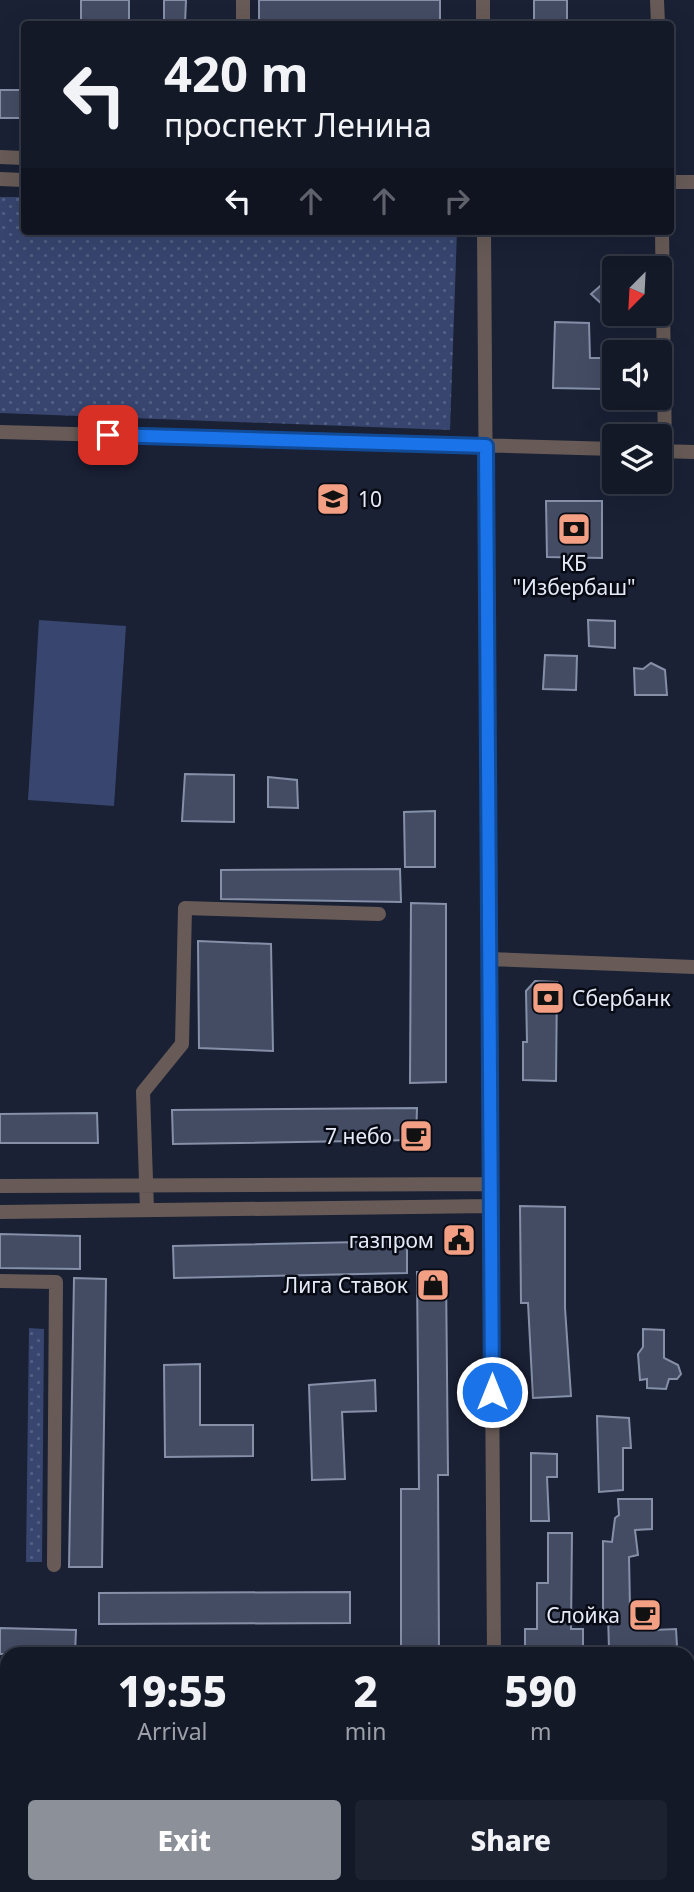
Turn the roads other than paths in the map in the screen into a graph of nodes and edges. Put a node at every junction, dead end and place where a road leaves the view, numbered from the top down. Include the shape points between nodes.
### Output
1 (243, 0) edge
2 (483, 0) edge
3 (657, 0) edge
4 (243, 21) edge
5 (483, 21) edge
6 (658, 21) edge
7 (0, 157) edge
8 (21, 158) edge
9 (0, 179) edge
10 (21, 180) edge
11 (674, 182) edge
12 (694, 182) edge
13 (484, 235) edge
14 (662, 235) edge
15 (663, 424) edge
16 (0, 432) edge
17 (486, 446) junction
18 (602, 449) edge
19 (672, 451) edge
20 (694, 452) edge
21 (379, 914) dead end
22 (489, 959) junction
23 (694, 967) edge
24 (491, 1184) junction
25 (146, 1185) junction
26 (0, 1186) edge
27 (491, 1206) junction
28 (147, 1210) junction
29 (0, 1212) edge
30 (0, 1280) edge
31 (54, 1565) dead end
32 (494, 1647) edge

1 - 4 street
2 - 5 street
3 - 6 street
7 - 8 street
9 - 10 street
11 - 12 street
13 - 17 street
14 - 15 street
16 - 17 street
17 - 18 street
17 - 22 street
19 - 20 street
21 - 25 street via 185,908 182,1044 143,1092
22 - 23 street
22 - 24 street
24 - 25 street
24 - 27 street
25 - 26 street
25 - 28 street
27 - 28 street
27 - 32 street
28 - 29 street
30 - 31 street via 56,1282

